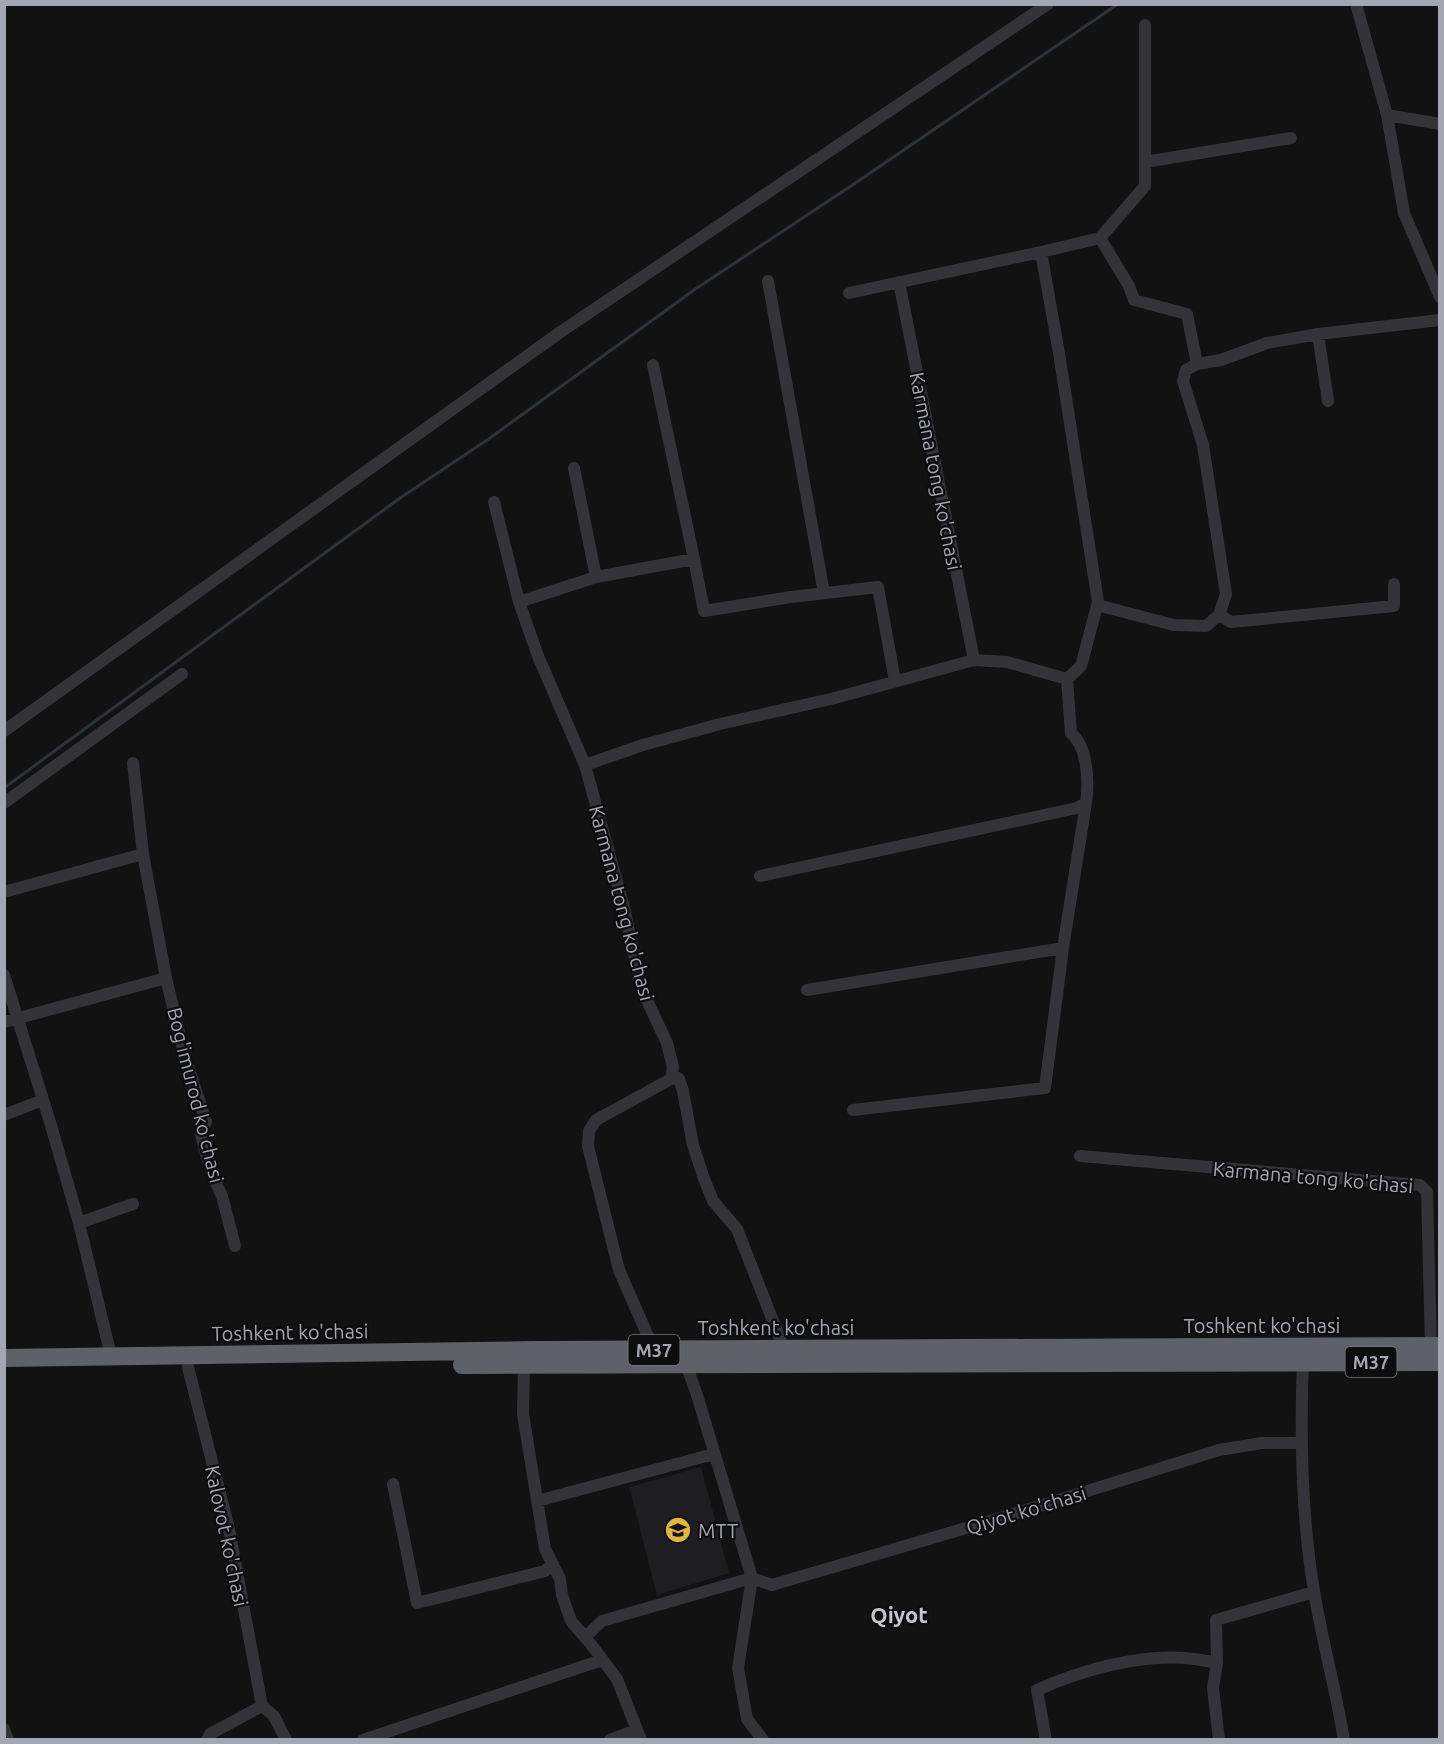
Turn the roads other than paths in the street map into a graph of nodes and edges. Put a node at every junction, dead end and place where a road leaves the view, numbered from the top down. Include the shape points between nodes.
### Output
1 (1048, 4) edge
2 (1356, 4) edge
3 (1145, 25) dead end
4 (1387, 115) junction
5 (1440, 124) edge
6 (1291, 138) dead end
7 (1145, 162) junction
8 (1100, 238) junction
9 (1041, 252) junction
10 (768, 281) dead end
11 (899, 282) junction
12 (849, 293) dead end
13 (1440, 297) edge
14 (1440, 320) edge
15 (1317, 334) junction
16 (1197, 364) junction
17 (653, 365) dead end
18 (1328, 401) dead end
19 (574, 468) dead end
20 (494, 502) dead end
21 (694, 560) junction
22 (596, 577) junction
23 (1394, 584) dead end
24 (824, 593) junction
25 (519, 602) junction
26 (1097, 605) junction
27 (1219, 615) junction
28 (974, 660) junction
29 (182, 674) dead end
30 (1067, 679) junction
31 (895, 681) junction
32 (4, 731) edge
33 (133, 763) dead end
34 (585, 765) junction
35 (4, 803) edge
36 (1086, 803) junction
37 (142, 854) junction
38 (760, 876) dead end
39 (4, 892) edge
40 (1063, 948) junction
41 (4, 975) edge
42 (166, 978) junction
43 (807, 990) dead end
44 (17, 1019) junction
45 (4, 1022) edge
46 (672, 1074) junction
47 (43, 1100) junction
48 (853, 1110) dead end
49 (4, 1115) edge
50 (1080, 1156) dead end
51 (133, 1204) dead end
52 (79, 1223) junction
53 (235, 1246) dead end
54 (783, 1348) junction
55 (654, 1350) junction
56 (1437, 1351) edge
57 (1303, 1354) junction
58 (111, 1356) junction
59 (4, 1358) edge
60 (686, 1364) junction
61 (524, 1365) junction
62 (188, 1367) junction
63 (4, 1370) edge
64 (1302, 1443) junction
65 (714, 1454) junction
66 (393, 1484) dead end
67 (537, 1501) junction
68 (553, 1564) junction
69 (752, 1578) junction
70 (1314, 1592) junction
71 (585, 1638) junction
72 (602, 1660) junction
73 (1217, 1663) junction
74 (262, 1706) junction
75 (4, 1729) edge
76 (639, 1735) edge
77 (8, 1740) edge
78 (207, 1740) edge
79 (286, 1740) edge
80 (363, 1740) edge
81 (610, 1740) edge
82 (763, 1740) edge
83 (1046, 1740) edge
84 (1220, 1740) edge
85 (1344, 1740) edge

1 - 32 street via 559,333
2 - 4 street
3 - 7 street
4 - 5 street
4 - 13 street via 1404,213
6 - 7 street
7 - 8 street via 1145,186
8 - 9 street
8 - 16 street via 1134,300 1186,314
9 - 11 street
9 - 26 street
10 - 24 street
11 - 12 street
11 - 28 street, Karmana tong ko'chasi
14 - 15 street
15 - 16 street via 1268,343
15 - 18 street
16 - 27 street via 1186,370 1183,381 1203,445 1226,594
17 - 21 street
19 - 22 street
20 - 25 street, Karmana tong ko'chasi
21 - 22 street
21 - 24 street via 704,611
22 - 25 street
23 - 27 street via 1394,606 1231,622
24 - 31 street via 878,587
25 - 34 street, Karmana tong ko'chasi
26 - 27 street via 1174,625 1206,626
26 - 30 street via 1081,666
28 - 30 street via 1007,662
28 - 31 street
29 - 35 street
30 - 36 street via 1071,733 1083,753
31 - 34 street via 642,745
33 - 37 street, Bog'imurod ko'chasi
34 - 46 street, Karmana tong ko'chasi via 642,990 667,1043
36 - 38 street
36 - 40 street
37 - 39 street
37 - 42 street, Bog'imurod ko'chasi
40 - 43 street
40 - 48 street via 1045,1088
41 - 44 street
42 - 44 street
42 - 53 street, Bog'imurod ko'chasi via 206,1121 201,1134 205,1150
44 - 45 street
44 - 47 street
46 - 54 street, Karmana tong ko'chasi via 679,1078 706,1184 713,1201 737,1229
46 - 55 street via 671,1079 596,1120 588,1138 619,1270
47 - 49 street
47 - 52 street
50 - 56 street, Karmana tong ko'chasi via 1420,1185 1426,1192
51 - 52 street
52 - 58 street
54 - 55 highway, Toshkent ko'chasi / M37
54 - 57 highway, Toshkent ko'chasi / M37
55 - 58 highway, Toshkent ko'chasi / M37
56 - 57 highway, Toshkent ko'chasi / M37
57 - 60 highway, Toshkent ko'chasi / M37
57 - 64 street
58 - 59 highway, Toshkent ko'chasi / M37
60 - 61 highway, Toshkent ko'chasi / M37
60 - 65 street
61 - 62 highway, Toshkent ko'chasi / M37
61 - 67 street via 523,1413
62 - 63 highway, Toshkent ko'chasi / M37
62 - 74 street, Kalovot ko'chasi via 229,1529
64 - 69 street, Qiyot ko'chasi via 1262,1443 1219,1450 772,1585
64 - 70 street
65 - 67 street
65 - 69 street
66 - 68 street via 417,1603 545,1571
67 - 68 street via 545,1549
68 - 71 street via 571,1621
69 - 71 street via 602,1621
69 - 82 street via 738,1668 747,1719
70 - 73 street via 1216,1620
70 - 85 street
71 - 72 street
72 - 76 street via 616,1679
72 - 80 street
73 - 83 street via 1184,1658 1146,1659 1064,1678 1037,1690
73 - 84 street via 1213,1688
74 - 78 street via 210,1734
74 - 79 street, Kalovot ko'chasi via 274,1716
75 - 77 street
76 - 81 street

